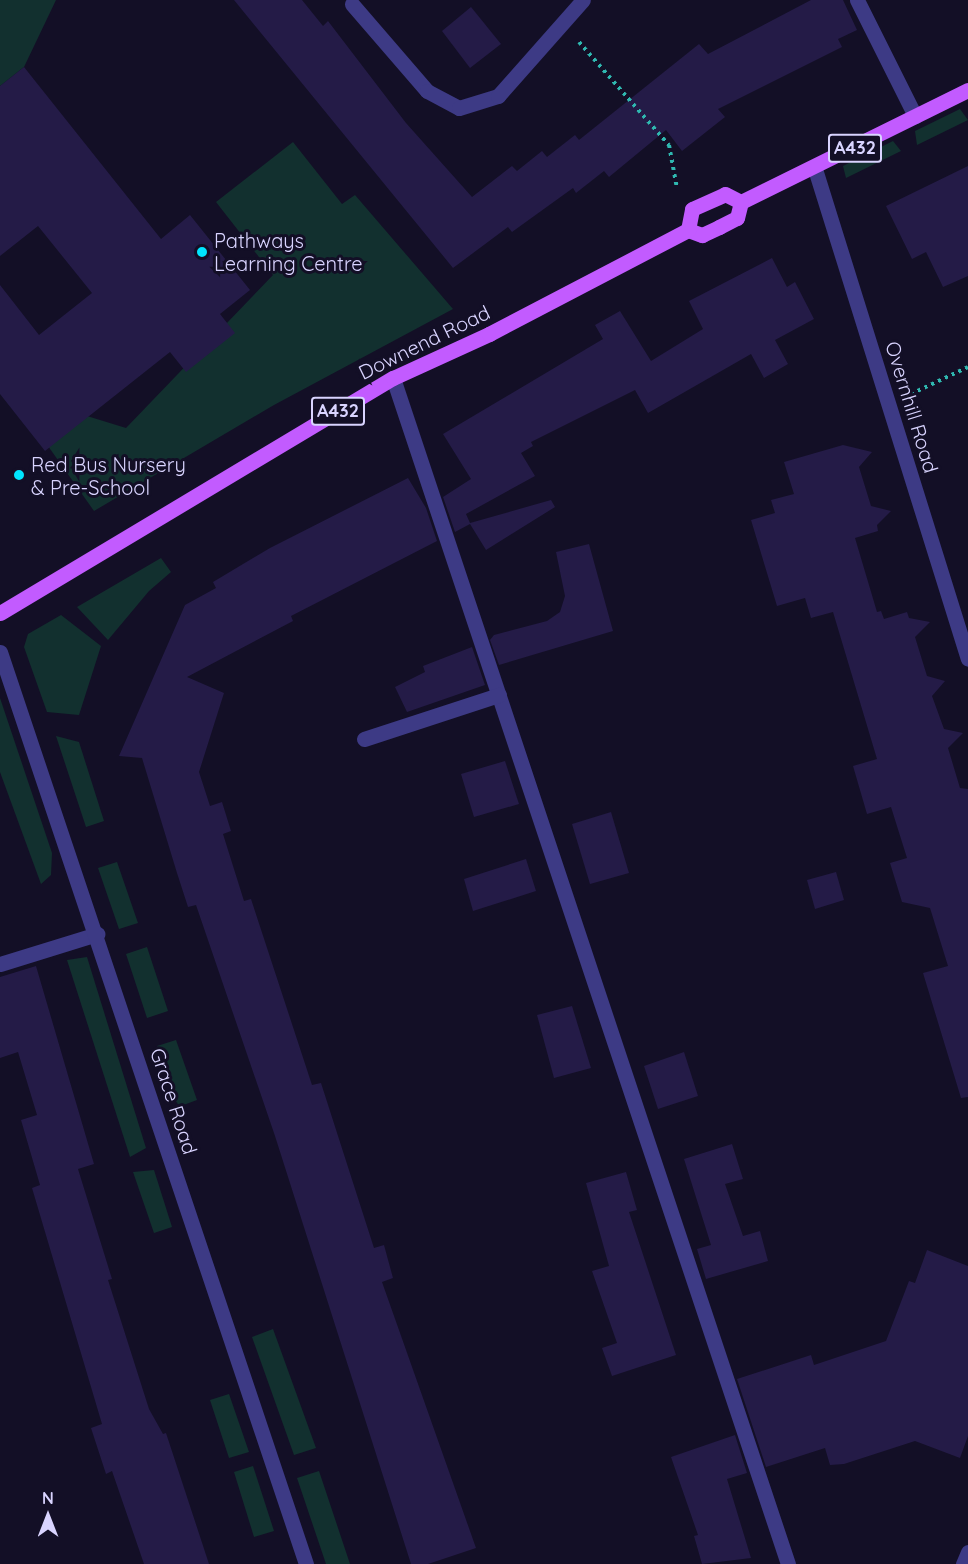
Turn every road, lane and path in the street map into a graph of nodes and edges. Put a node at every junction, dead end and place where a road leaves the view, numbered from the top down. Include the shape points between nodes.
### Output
1 (583, 0) edge
2 (857, 0) edge
3 (352, 4) dead end
4 (565, 26) junction
5 (968, 90) edge
6 (915, 116) junction
7 (815, 169) junction
8 (673, 181) dead end
9 (741, 202) junction
10 (688, 230) junction
11 (968, 367) edge
12 (393, 378) junction
13 (889, 405) junction
14 (0, 613) edge
15 (0, 652) edge
16 (968, 658) edge
17 (499, 695) junction
18 (364, 740) dead end
19 (97, 934) junction
20 (0, 964) edge
21 (968, 1552) edge
22 (306, 1564) edge
23 (788, 1564) edge
24 (963, 1564) edge

1 - 4 street
2 - 6 street
3 - 4 street via 428,91 459,108 498,96
4 - 8 path via 669,145
5 - 6 main road, A432
6 - 7 main road, A432
7 - 9 main road, A432
7 - 13 street, Overnhill Road
9 - 10 main road, Downend Road / A432 via 737,218 728,223 702,235
9 - 10 main road, A432 via 725,194 692,210
10 - 12 main road, Downend Road / A432 via 489,334
11 - 13 path
12 - 14 main road, Downend Road / A432
12 - 17 street
13 - 16 street, Overnhill Road
15 - 19 street, Grace Road
17 - 18 street
17 - 23 street
19 - 20 street
19 - 22 street, Grace Road
21 - 24 street

